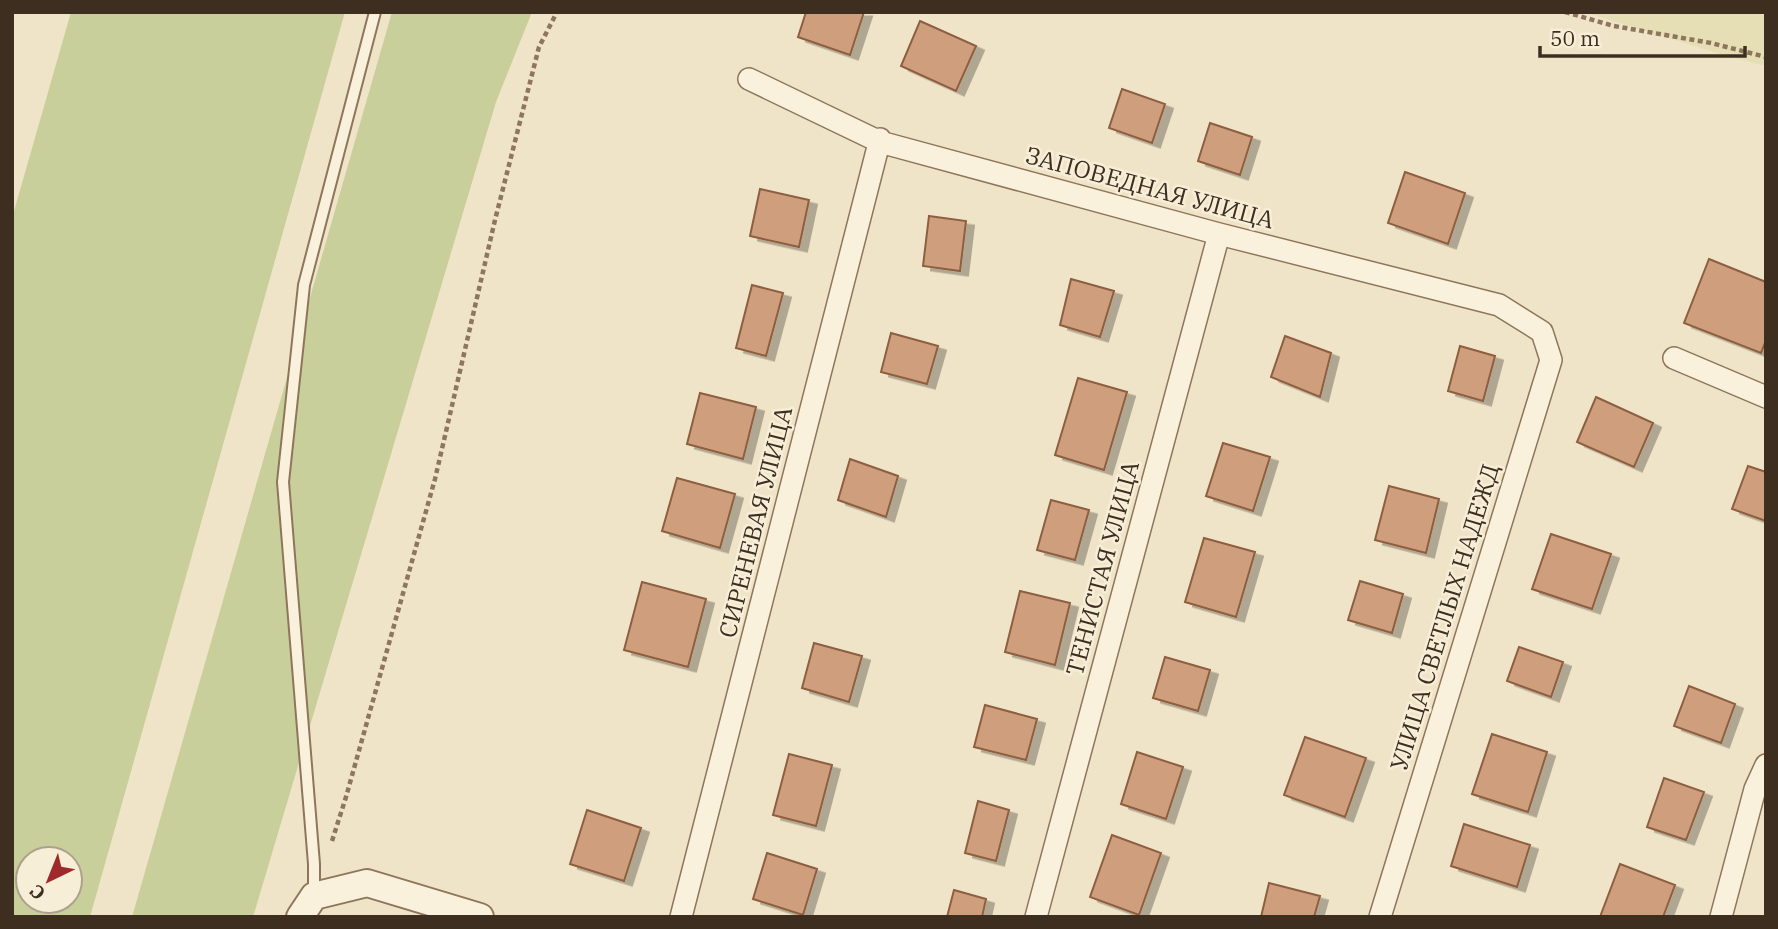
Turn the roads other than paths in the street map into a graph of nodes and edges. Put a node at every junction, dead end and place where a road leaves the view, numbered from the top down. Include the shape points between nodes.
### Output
1 (375, 12) edge
2 (748, 79) dead end
3 (880, 141) junction
4 (1219, 234) junction
5 (1542, 332) joint
6 (1674, 358) dead end
7 (1766, 397) edge
8 (1766, 765) edge
9 (307, 906) edge
10 (480, 917) edge
11 (681, 917) edge
12 (1036, 917) edge
13 (1380, 917) edge
14 (1721, 917) edge

1 - 9 lane via 304,285 282,482 313,850
2 - 3 street, ЗАПОВЕДНАЯ УЛИЦА
3 - 4 street, ЗАПОВЕДНАЯ УЛИЦА
3 - 11 street, СИРЕНЕВАЯ УЛИЦА
4 - 5 street, ЗАПОВЕДНАЯ УЛИЦА via 1499,305
4 - 12 street, ТЕНИСТАЯ УЛИЦА
5 - 13 street, УЛИЦА СВЕТЛЫХ НАДЕЖД via 1551,360
6 - 7 street
8 - 14 street via 1755,789
9 - 10 street via 367,883

